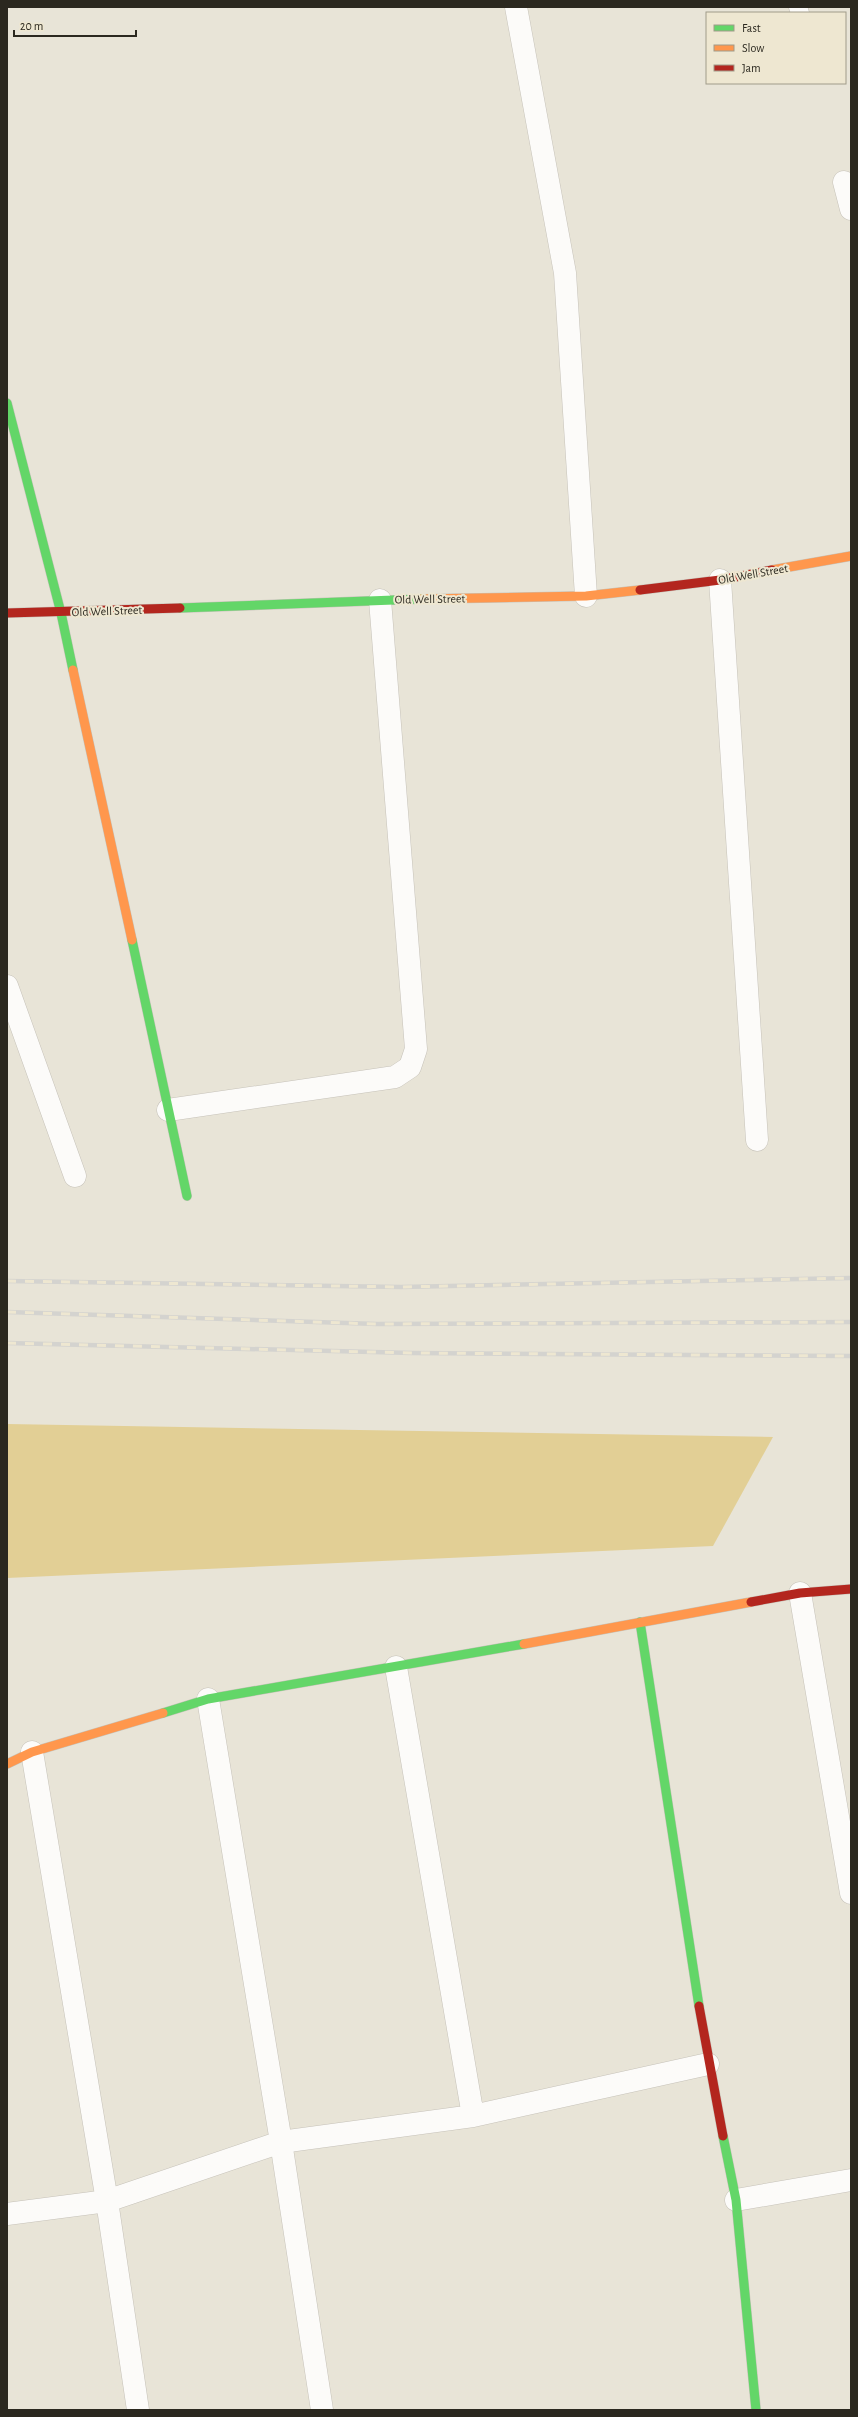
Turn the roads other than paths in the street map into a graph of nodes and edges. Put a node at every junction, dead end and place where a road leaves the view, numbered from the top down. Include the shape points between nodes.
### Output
1 (516, 7) edge
2 (844, 182) dead end
3 (851, 209) edge
4 (7, 403) edge
5 (851, 556) edge
6 (720, 580) junction
7 (586, 596) junction
8 (380, 600) junction
9 (7, 613) edge
10 (61, 613) junction
11 (7, 986) edge
12 (168, 1110) junction
13 (757, 1140) dead end
14 (75, 1176) dead end
15 (186, 1196) dead end
16 (851, 1589) edge
17 (800, 1593) junction
18 (640, 1622) junction
19 (396, 1667) junction
20 (208, 1699) junction
21 (32, 1752) junction
22 (7, 1764) edge
23 (851, 1893) edge
24 (708, 2064) junction
25 (473, 2116) junction
26 (281, 2142) junction
27 (851, 2180) edge
28 (736, 2200) junction
29 (108, 2201) junction
30 (7, 2214) edge
31 (138, 2410) edge
32 (322, 2410) edge
33 (756, 2410) edge

1 - 7 street via 565,273
2 - 3 street
4 - 10 street
5 - 6 street, Old Well Street
6 - 7 street, Old Well Street
6 - 13 street
7 - 8 street, Old Well Street
8 - 10 street, Old Well Street
8 - 12 street via 416,1049 410,1067 395,1077
9 - 10 street, Old Well Street
10 - 12 street
11 - 14 street
12 - 15 street
16 - 17 street
17 - 18 street
17 - 23 street
18 - 19 street
18 - 24 street
19 - 20 street
19 - 25 street
20 - 21 street
20 - 26 street
21 - 22 street
21 - 29 street
24 - 25 street
24 - 28 street
25 - 26 street
26 - 29 street
26 - 32 street
27 - 28 street
28 - 33 street
29 - 30 street
29 - 31 street

